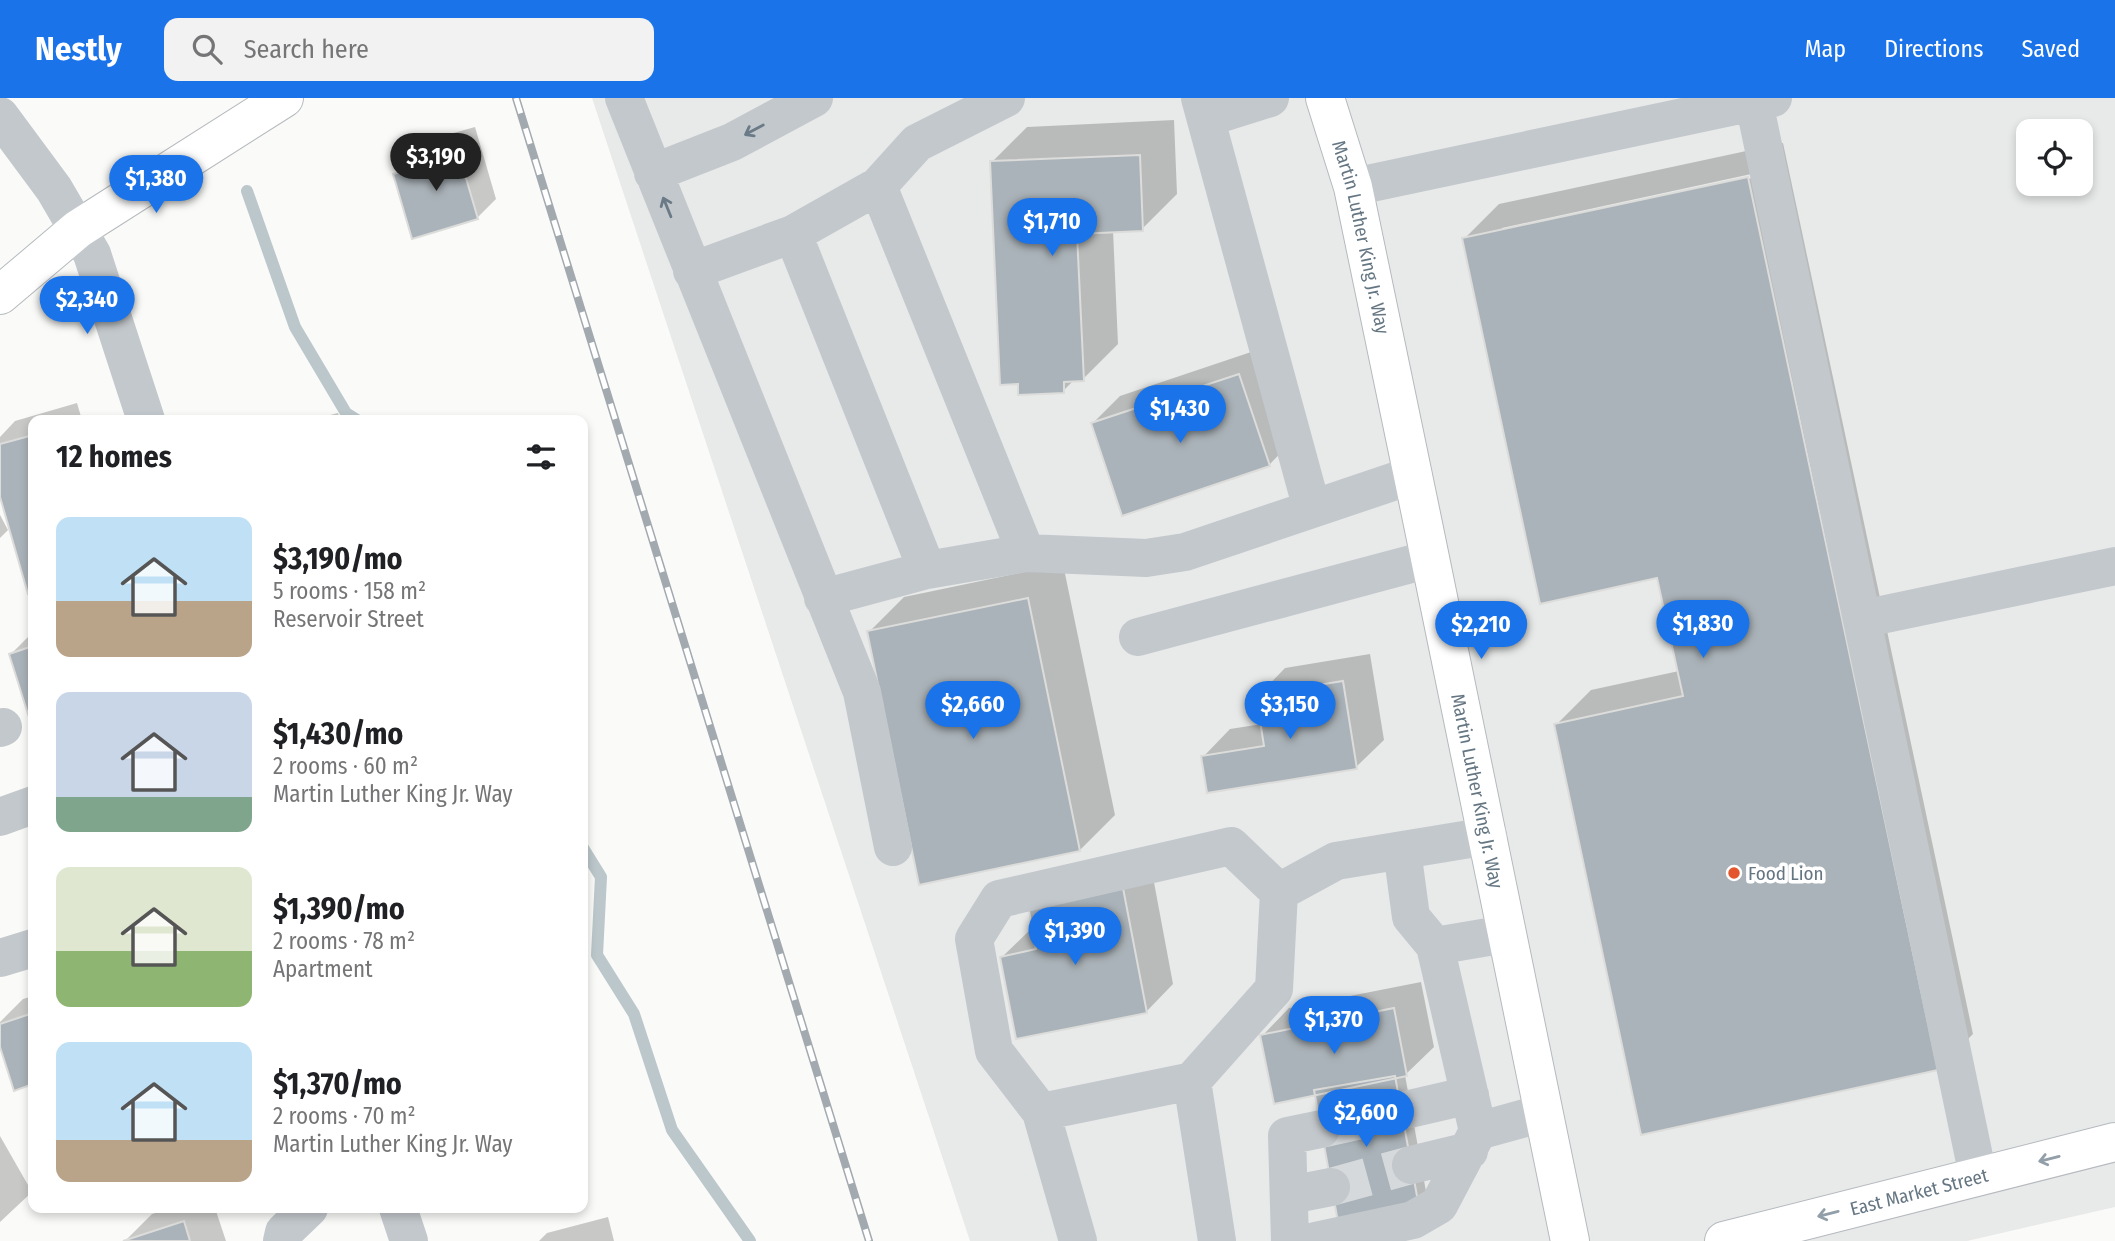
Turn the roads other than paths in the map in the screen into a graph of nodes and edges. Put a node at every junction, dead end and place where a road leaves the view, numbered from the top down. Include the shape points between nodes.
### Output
1 (284, 98) edge
2 (624, 98) edge
3 (814, 98) edge
4 (1006, 98) edge
5 (1270, 98) edge
6 (1325, 98) edge
7 (1763, 100) edge
8 (1203, 108) edge
9 (0, 116) edge
10 (653, 173) junction
11 (878, 186) junction
12 (1353, 187) junction
13 (78, 229) junction
14 (793, 234) junction
15 (692, 271) junction
16 (0, 295) edge
17 (144, 415) edge
18 (1413, 475) junction
19 (1312, 509) junction
20 (1026, 552) junction
21 (1430, 559) junction
22 (2115, 566) edge
23 (928, 570) junction
24 (823, 598) junction
25 (1862, 619) junction
26 (1138, 637) dead end
27 (28, 808) edge
28 (0, 817) edge
29 (1488, 836) junction
30 (893, 847) dead end
31 (1402, 850) junction
32 (1279, 892) junction
33 (1506, 934) junction
34 (1435, 946) junction
35 (28, 949) edge
36 (0, 958) edge
37 (1192, 1081) junction
38 (1401, 1111) tunnel mouth
39 (1041, 1112) junction
40 (1543, 1114) junction
41 (1472, 1125) junction
42 (1321, 1129) tunnel mouth
43 (2115, 1142) edge
44 (1411, 1165) tunnel mouth
45 (1978, 1176) junction
46 (1331, 1187) tunnel mouth
47 (1290, 1195) junction
48 (304, 1213) edge
49 (400, 1213) edge
50 (282, 1241) edge
51 (409, 1241) edge
52 (1078, 1241) edge
53 (1217, 1241) edge
54 (1290, 1241) edge
55 (1315, 1241) edge
56 (1570, 1241) edge
57 (1724, 1241) edge

1 - 13 main road
2 - 10 street
3 -> 10 street via 732,142
4 - 11 street via 917,144
5 - 8 street
6 - 12 main road, Martin Luther King Jr. Way
7 - 12 street
7 - 25 street
8 - 19 street
9 - 13 street
15 -> 10 street
11 - 14 street
11 - 20 street
12 - 18 main road, Martin Luther King Jr. Way
13 - 16 main road
13 - 17 street via 92,254
14 - 15 street
14 - 23 street
15 - 24 street
18 - 19 street
18 - 21 main road, Martin Luther King Jr. Way
19 - 20 street via 1185,552 1146,558
20 - 23 street
21 - 26 street
21 - 29 main road, Martin Luther King Jr. Way
22 - 25 street
23 - 24 street
24 - 30 street via 862,692
25 - 45 street
27 - 28 street
29 - 31 street
29 - 33 main road, Martin Luther King Jr. Way
31 - 32 street via 1336,861
31 - 34 street via 1411,917
32 - 37 street via 1273,989
32 - 39 street via 1231,846 999,899 974,939 994,1051
33 - 34 street
33 - 40 main road, Martin Luther King Jr. Way
34 - 41 street
35 - 36 street
37 - 39 street
37 - 53 street
38 - 41 street
39 - 52 street
40 - 41 street
40 - 56 main road, Martin Luther King Jr. Way
41 - 44 street
41 - 55 street via 1439,1205 1413,1220
42 - 47 street via 1287,1136
43 -> 45 main road, East Market Street
45 -> 57 main road, East Market Street
46 - 47 street
47 - 54 street
48 - 50 street via 284,1232
49 - 51 street

